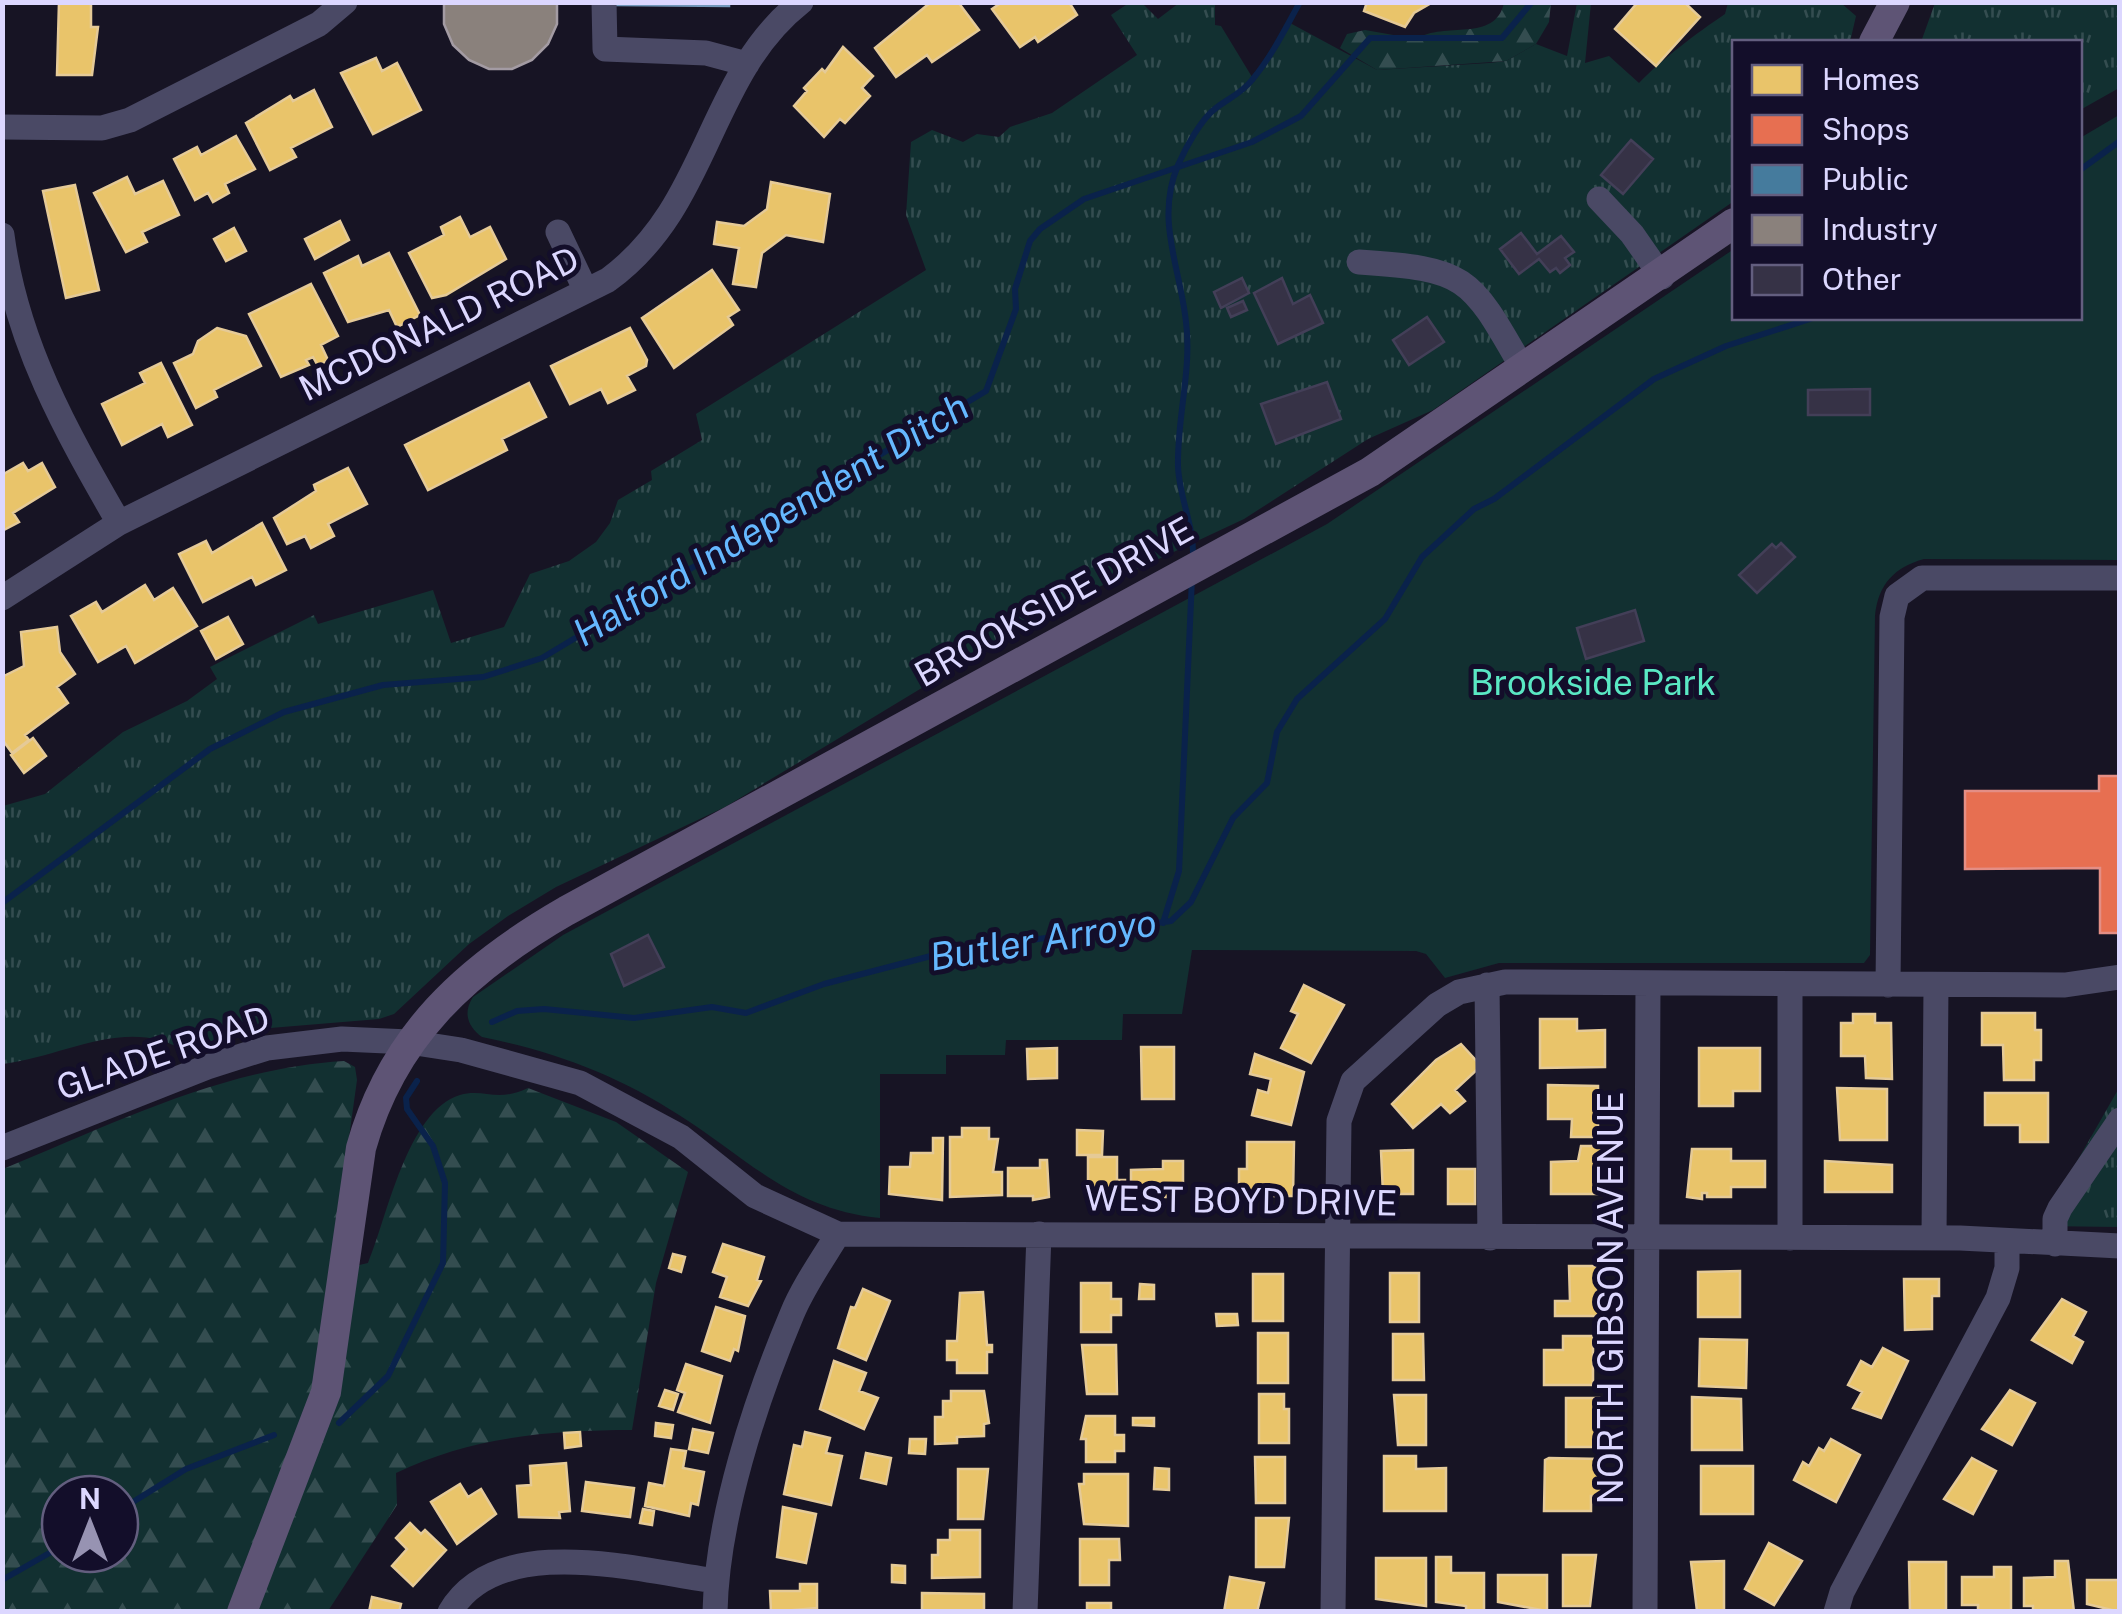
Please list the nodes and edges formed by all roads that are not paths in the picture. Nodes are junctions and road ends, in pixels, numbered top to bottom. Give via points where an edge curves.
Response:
1 (345, 2) edge
2 (604, 2) edge
3 (801, 2) edge
4 (1894, 2) edge
5 (1875, 40) edge
6 (747, 64) junction
7 (2, 127) edge
8 (1598, 199) dead end
9 (1732, 224) edge
10 (558, 232) dead end
11 (2, 235) edge
12 (1360, 262) dead end
13 (1662, 276) junction
14 (586, 291) junction
15 (1524, 368) junction
16 (119, 523) junction
17 (2120, 578) edge
18 (2, 598) edge
19 (2120, 977) edge
20 (1648, 984) junction
21 (1790, 984) junction
22 (1488, 985) junction
23 (1888, 985) junction
24 (1936, 985) junction
25 (410, 1042) junction
26 (2120, 1120) edge
27 (2, 1148) edge
28 (838, 1234) junction
29 (1039, 1234) junction
30 (1335, 1238) junction
31 (1490, 1238) junction
32 (1790, 1238) junction
33 (1934, 1238) junction
34 (1645, 1239) junction
35 (2008, 1242) junction
36 (2054, 1244) junction
37 (2120, 1246) edge
38 (716, 1581) junction
39 (242, 1612) edge
40 (450, 1612) edge
41 (715, 1612) edge
42 (1026, 1612) edge
43 (1333, 1612) edge
44 (1645, 1612) edge
45 (1836, 1612) edge

1 - 7 street via 318,24 130,120 102,128
2 - 6 street via 605,49 706,53
3 - 6 street, MCDONALD ROAD
4 - 5 main road
6 - 14 street, MCDONALD ROAD via 657,237 628,266
8 - 13 street
9 - 13 main road, BROOKSIDE DRIVE
10 - 14 street
11 - 16 street via 42,384
12 - 15 street via 1413,265 1466,282
13 - 15 main road, BROOKSIDE DRIVE
14 - 16 street, MCDONALD ROAD
15 - 25 main road, BROOKSIDE DRIVE via 1370,472 520,938
16 - 18 street, MCDONALD ROAD
17 - 23 street via 1935,577 1904,587 1892,617
19 - 24 street via 2064,986
20 - 21 street
20 - 22 street
20 - 34 street, NORTH GIBSON AVENUE
21 - 23 street
21 - 32 street
22 - 30 street via 1437,1005 1367,1064 1344,1098
22 - 31 street
23 - 24 street
24 - 33 street
25 - 27 street, GLADE ROAD via 267,1048
25 - 28 street, WEST BOYD DRIVE via 580,1083 681,1137 756,1196
25 - 39 main road, BROOKSIDE DRIVE via 386,1076 362,1148 326,1392
26 - 36 street via 2060,1208
28 - 29 street, WEST BOYD DRIVE
28 - 38 street via 793,1311 748,1434
29 - 30 street, WEST BOYD DRIVE
29 - 42 street
30 - 31 street, WEST BOYD DRIVE
30 - 43 street
31 - 34 street, WEST BOYD DRIVE
32 - 33 street, WEST BOYD DRIVE
32 - 34 street, WEST BOYD DRIVE
33 - 35 street, WEST BOYD DRIVE
34 - 44 street, NORTH GIBSON AVENUE
35 - 36 street, WEST BOYD DRIVE
35 - 45 street via 1998,1298
36 - 37 street, WEST BOYD DRIVE
38 - 40 street via 553,1560 502,1569
38 - 41 street

